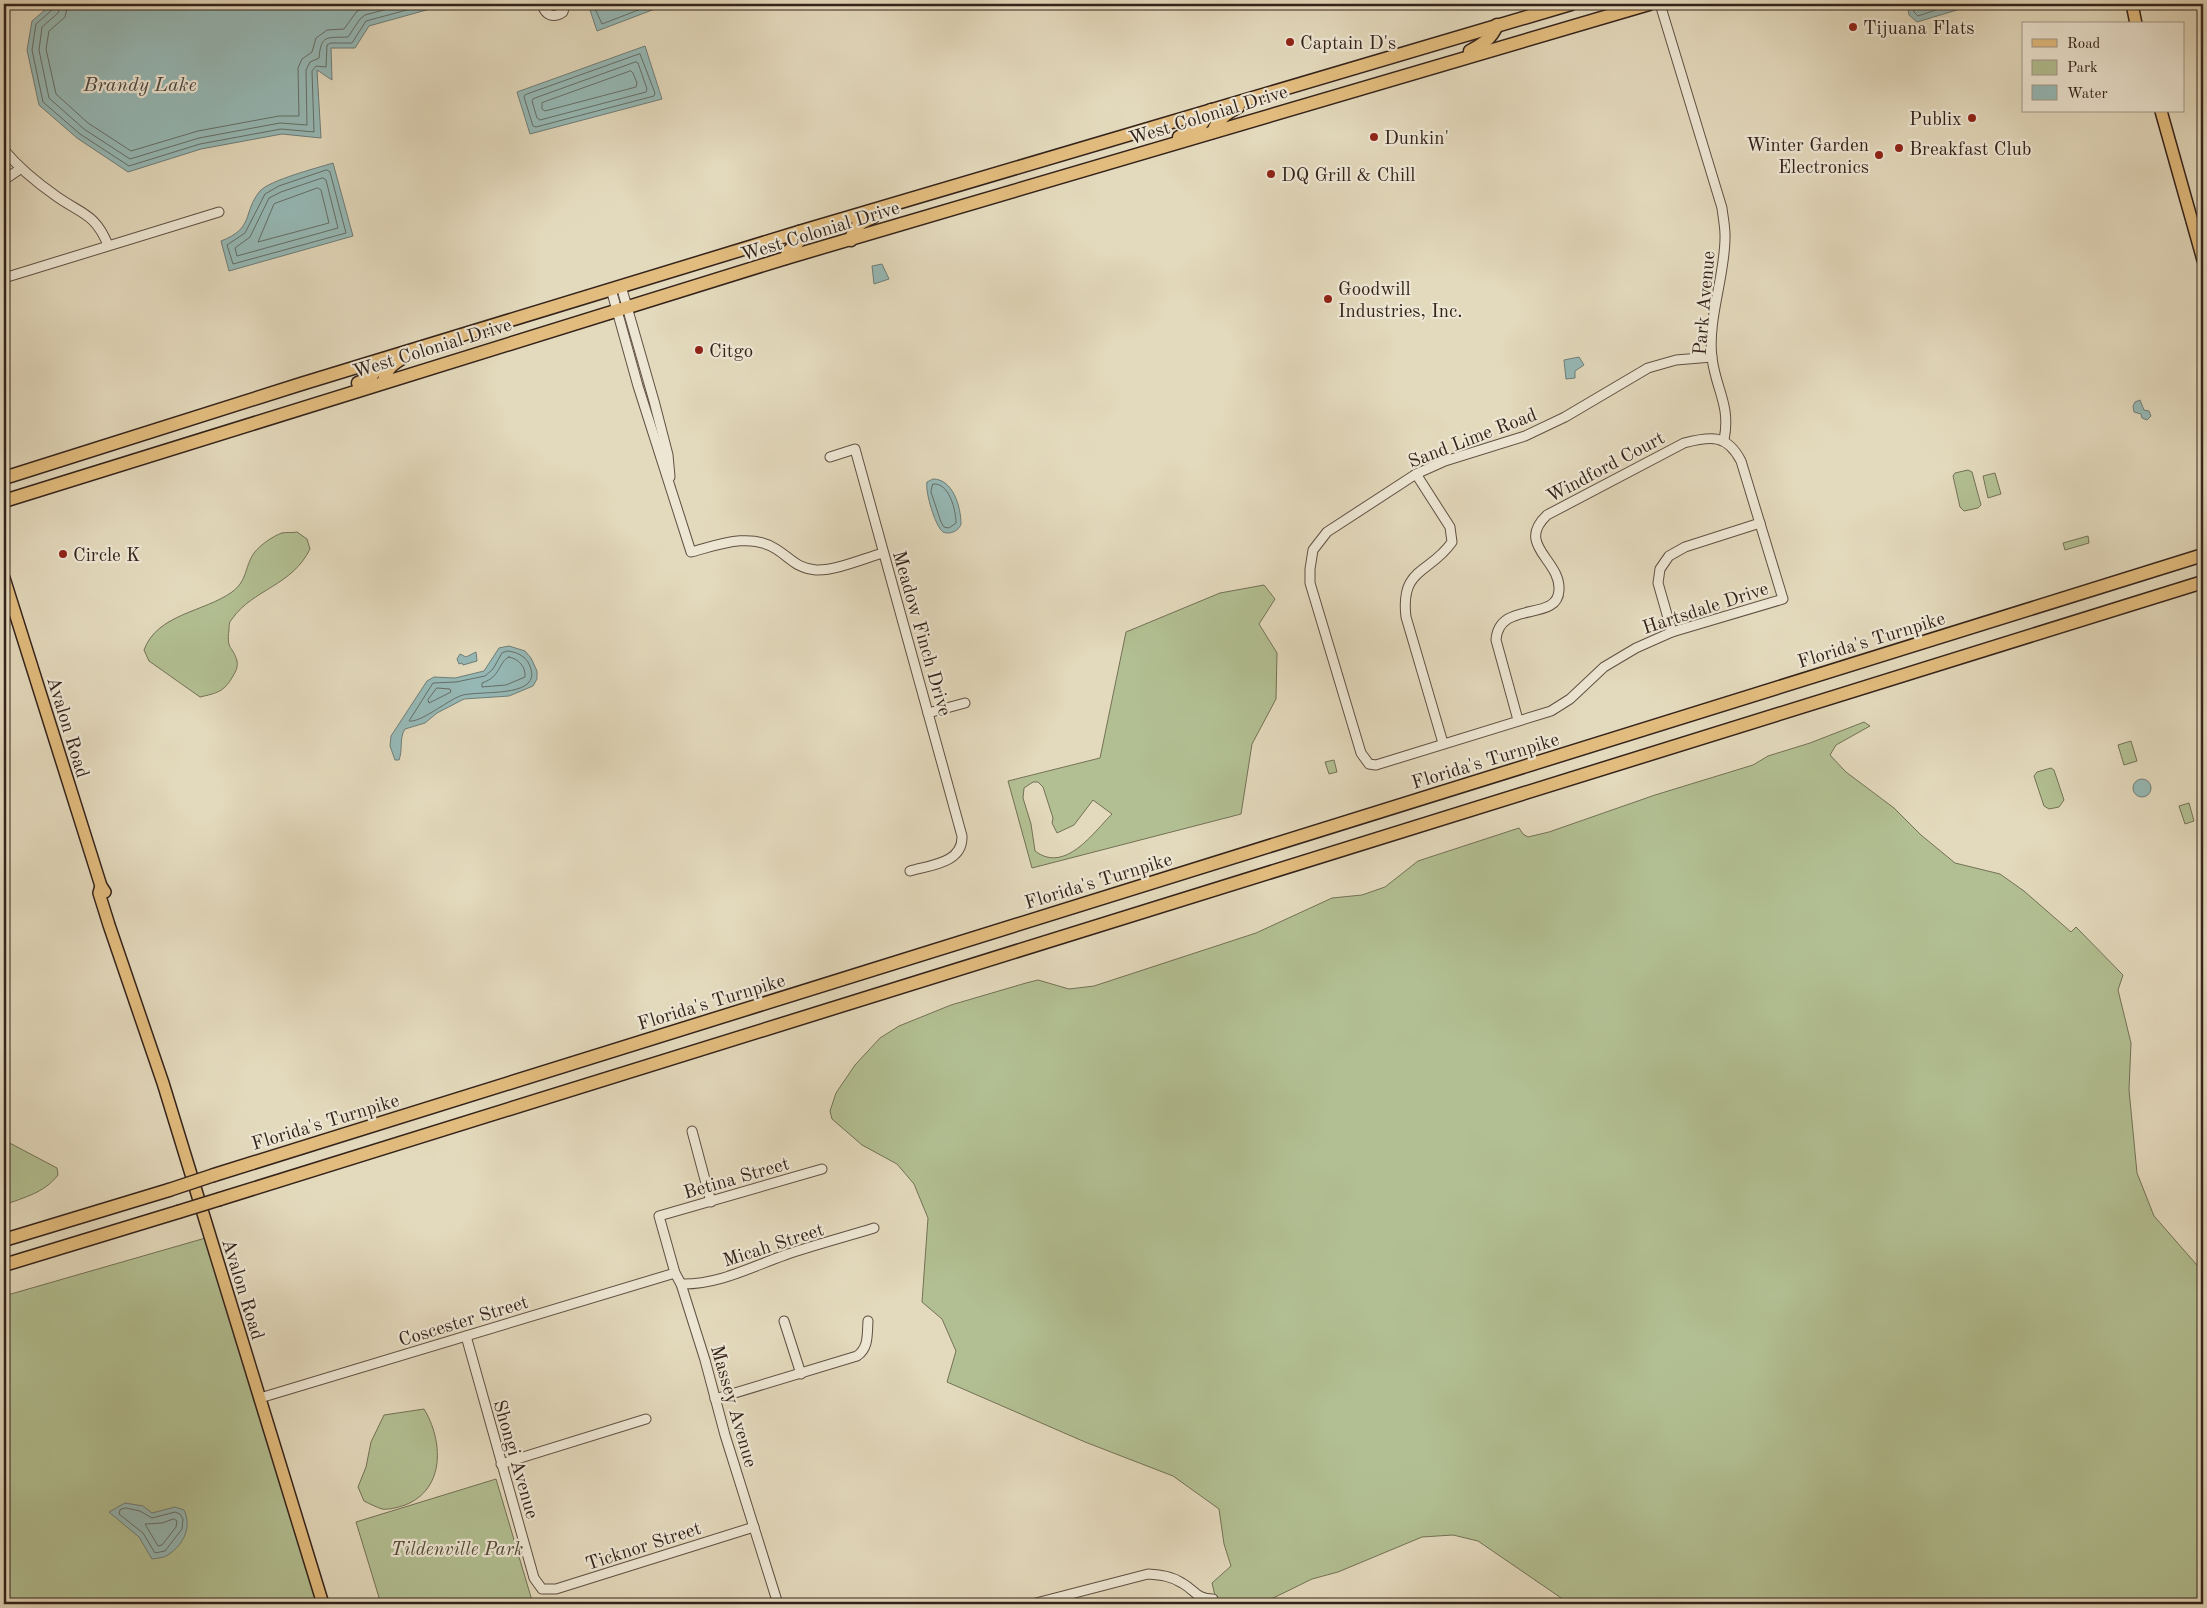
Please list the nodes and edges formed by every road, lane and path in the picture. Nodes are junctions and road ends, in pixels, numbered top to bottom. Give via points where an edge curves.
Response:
1 (542, 4) edge
2 (565, 4) edge
3 (1571, 4) edge
4 (1649, 4) edge
5 (1660, 4) edge
6 (2132, 4) edge
7 (2136, 22) edge
8 (1497, 25) junction
9 (1455, 60) junction
10 (1262, 94) junction
11 (1211, 110) junction
12 (2160, 112) edge
13 (1212, 132) junction
14 (4, 150) edge
15 (1158, 150) junction
16 (20, 169) junction
17 (4, 180) edge
18 (919, 197) junction
19 (219, 212) dead end
20 (799, 232) junction
21 (851, 240) junction
22 (108, 245) junction
23 (786, 258) junction
24 (2203, 260) edge
25 (4, 278) edge
26 (616, 288) junction
27 (622, 309) junction
28 (416, 349) junction
29 (1712, 357) junction
30 (384, 359) junction
31 (384, 381) junction
32 (648, 384) junction
33 (638, 386) junction
34 (318, 402) junction
35 (1724, 440) junction
36 (830, 457) dead end
37 (1416, 474) junction
38 (4, 478) edge
39 (671, 494) junction
40 (4, 501) edge
41 (1760, 523) junction
42 (883, 552) junction
43 (2203, 555) edge
44 (4, 578) edge
45 (2203, 582) edge
46 (1672, 632) junction
47 (964, 703) dead end
48 (928, 713) junction
49 (1518, 720) junction
50 (1443, 744) junction
51 (1361, 753) joint
52 (910, 871) dead end
53 (692, 1131) dead end
54 (822, 1169) dead end
55 (711, 1202) junction
56 (659, 1216) joint
57 (874, 1228) dead end
58 (4, 1240) edge
59 (4, 1265) edge
60 (676, 1273) junction
61 (681, 1284) junction
62 (784, 1321) dead end
63 (868, 1321) dead end
64 (466, 1336) junction
65 (801, 1374) junction
66 (260, 1398) junction
67 (715, 1400) junction
68 (646, 1419) dead end
69 (502, 1464) junction
70 (754, 1526) junction
71 (542, 1589) joint
72 (1212, 1599) dead end
73 (323, 1604) edge
74 (778, 1604) edge
75 (1032, 1604) edge

1 - 2 street via 544,11 558,16
3 - 8 highway, West Colonial Drive
4 - 9 highway, West Colonial Drive
5 - 29 street, Park Avenue via 1722,208 1725,236
6 - 7 main road
8 - 9 highway via 1487,41
8 - 10 highway, West Colonial Drive
9 - 13 highway, West Colonial Drive
10 - 11 highway, West Colonial Drive
10 - 13 highway via 1224,114
11 - 15 highway via 1201,125
11 - 18 highway, West Colonial Drive
12 - 24 main road
13 - 15 highway, West Colonial Drive
14 - 16 street
15 - 21 highway, West Colonial Drive
16 - 17 street
16 - 22 street via 92,218
18 - 20 highway, West Colonial Drive
18 - 21 highway via 859,223
19 - 22 street
20 - 23 highway via 799,241
20 - 26 highway, West Colonial Drive
21 - 23 highway, West Colonial Drive
22 - 25 street
23 - 27 highway, West Colonial Drive
26 - 27 street
26 - 28 highway, West Colonial Drive
27 - 31 highway, West Colonial Drive
27 - 32 street
27 - 33 street
28 - 30 highway, West Colonial Drive
28 - 31 highway via 391,366
29 - 35 street, Park Avenue via 1727,412
29 - 37 street, Sand Lime Road via 1676,360 1648,368 1525,436 1445,461
30 - 34 highway via 370,378
30 - 38 highway, West Colonial Drive
31 - 34 highway, West Colonial Drive
32 - 33 street
32 - 39 street via 668,455
33 - 39 street
34 - 40 highway, West Colonial Drive
35 - 41 street via 1734,448 1741,461
35 - 49 street, Windford Court via 1705,437 1684,443 1547,515 1540,522 1535,532 1536,543 1556,577 1559,590 1556,601 1546,608 1514,616 1497,630 1496,640
36 - 42 street, Meadow Finch Drive via 855,450
37 - 50 street via 1450,527 1452,542 1445,553 1416,574 1406,588 1404,599 1406,617
37 - 51 street, Sand Lime Road via 1327,532 1313,550 1310,583
39 - 42 street via 690,552 744,540 761,542 776,548 799,567 818,570 842,566
41 - 46 street via 1685,547 1669,556 1660,569 1658,583
41 - 46 street, Hartsdale Drive via 1783,599
42 - 48 street, Meadow Finch Drive
43 - 58 highway, Florida's Turnpike, bridge
44 - 66 main road, Avalon Road via 105,891 131,985
45 - 59 highway, bridge
46 - 49 street, Hartsdale Drive via 1604,667 1570,699 1551,711
47 - 48 street
48 - 52 street, Meadow Finch Drive via 962,836 961,850 954,858
49 - 50 street, Hartsdale Drive
50 - 51 street, Hartsdale Drive via 1376,765 1369,764
53 - 55 street
54 - 55 street, Betina Street
55 - 56 street, Betina Street
56 - 60 street, Massey Avenue
57 - 61 street, Micah Street via 787,1254 738,1274
60 - 61 street, Massey Avenue
60 - 64 street, Coscester Street
61 - 67 street, Massey Avenue
62 - 65 street
63 - 65 street via 864,1352
64 - 66 street, Coscester Street
64 - 69 street, Shongi Avenue
65 - 67 street
66 - 73 main road, Avalon Road
67 - 70 street, Massey Avenue
68 - 69 street
69 - 71 street, Shongi Avenue via 534,1578
70 - 71 street, Ticknor Street via 556,1589
70 - 74 street, Massey Avenue
72 - 75 street via 1202,1599 1166,1575 1148,1574

